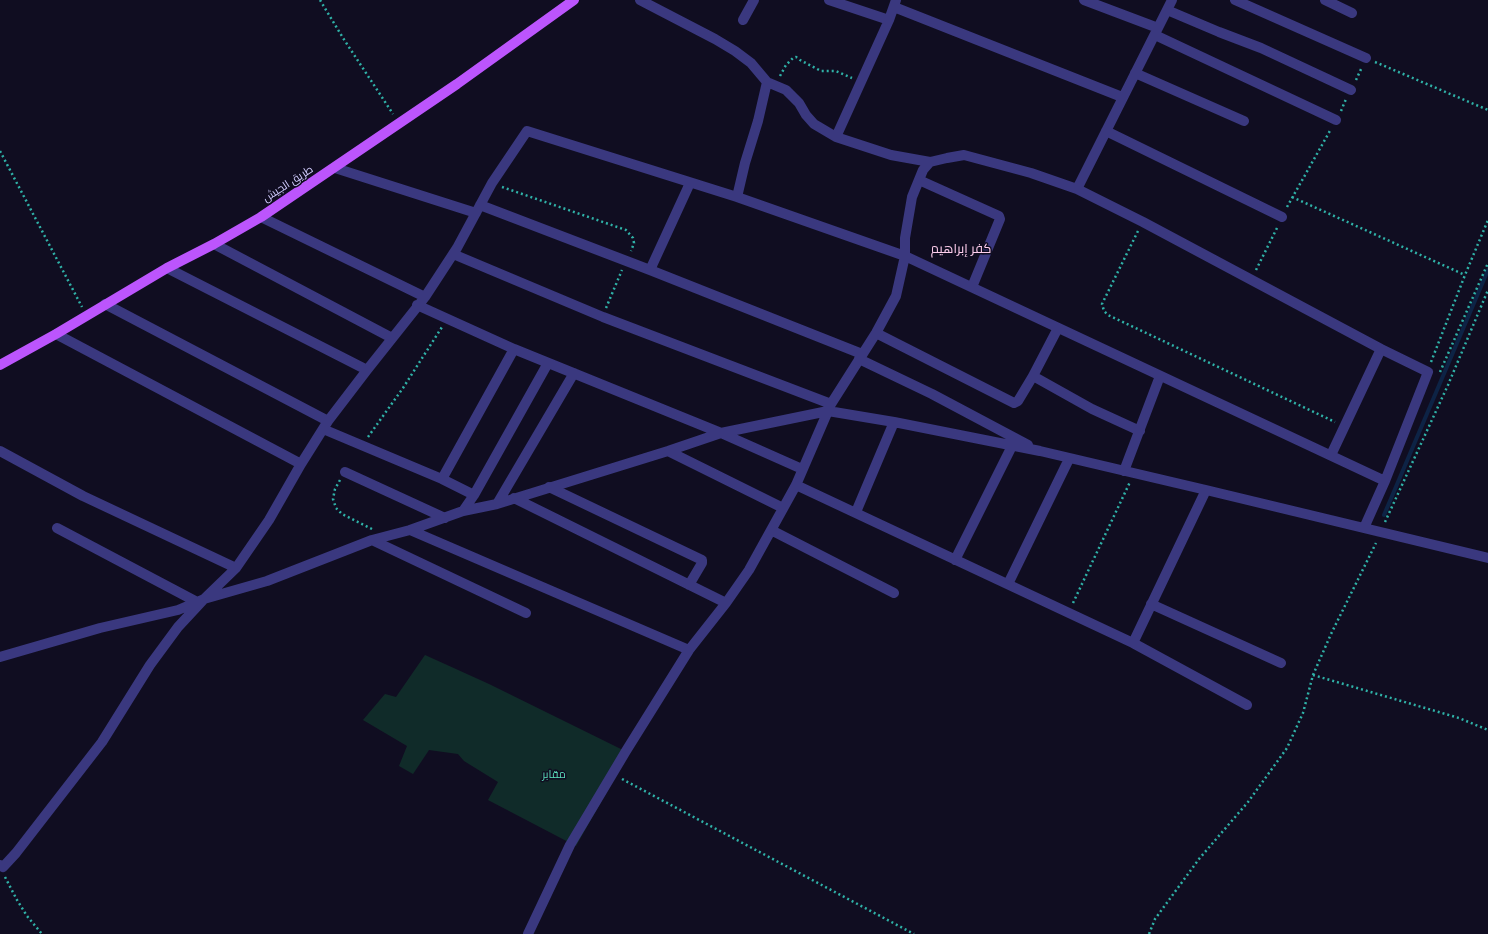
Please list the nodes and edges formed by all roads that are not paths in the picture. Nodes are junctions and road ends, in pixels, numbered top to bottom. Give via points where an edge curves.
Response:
1 (574, 0) edge
2 (640, 0) edge
3 (754, 0) edge
4 (829, 0) edge
5 (1084, 0) edge
6 (1172, 0) edge
7 (1235, 0) edge
8 (1325, 0) edge
9 (895, 3) edge
10 (1167, 10) junction
11 (1352, 13) dead end
12 (743, 20) dead end
13 (889, 20) junction
14 (1156, 31) junction
15 (1366, 58) road end
16 (1135, 73) junction
17 (771, 84) junction
18 (1351, 90) road end
19 (1122, 98) junction
20 (1336, 120) road end
21 (1244, 121) dead end
22 (1106, 131) junction
23 (836, 137) junction
24 (930, 162) junction
25 (335, 168) junction
26 (919, 180) junction
27 (690, 183) junction
28 (1077, 189) junction
29 (737, 197) junction
30 (478, 209) junction
31 (261, 217) junction
32 (1282, 217) road end
33 (214, 244) junction
34 (453, 254) junction
35 (905, 256) junction
36 (167, 268) junction
37 (650, 270) junction
38 (972, 287) junction
39 (425, 297) junction
40 (105, 304) junction
41 (417, 305) junction
42 (1058, 328) junction
43 (876, 333) junction
44 (56, 334) junction
45 (392, 338) junction
46 (514, 349) junction
47 (1381, 349) junction
48 (861, 356) junction
49 (548, 363) junction
50 (0, 365) edge
51 (367, 370) junction
52 (574, 373) junction
53 (1032, 376) junction
54 (1160, 376) junction
55 (830, 407) junction
56 (894, 422) junction
57 (326, 425) junction
58 (1140, 431) junction
59 (721, 433) junction
60 (1012, 446) junction
61 (0, 451) edge
62 (668, 451) junction
63 (1040, 451) junction
64 (1331, 455) junction
65 (1070, 459) junction
66 (301, 464) junction
67 (802, 469) junction
68 (1124, 471) junction
69 (345, 472) road end
70 (442, 479) junction
71 (1385, 481) junction
72 (796, 485) junction
73 (549, 487) junction
74 (1206, 490) junction
75 (474, 495) junction
76 (514, 498) junction
77 (497, 504) junction
78 (783, 508) junction
79 (463, 511) junction
80 (856, 512) junction
81 (445, 518) junction
82 (57, 528) dead end
83 (1364, 528) junction
84 (410, 530) junction
85 (770, 530) junction
86 (372, 540) junction
87 (1488, 558) edge
88 (955, 560) junction
89 (236, 568) junction
90 (1008, 584) junction
91 (689, 585) junction
92 (894, 593) dead end
93 (200, 600) junction
94 (726, 603) junction
95 (1151, 604) junction
96 (526, 614) dead end
97 (1133, 643) junction
98 (689, 650) junction
99 (0, 657) edge
100 (1281, 663) dead end
101 (1246, 705) dead end
102 (1, 866) edge
103 (528, 934) edge

1 - 25 main road, طريق الجيش
2 - 17 street via 735,52 751,63
3 - 12 street
4 - 13 street
5 - 14 street
6 - 10 street
7 - 15 street
8 - 11 street
9 - 13 street
9 - 19 street
10 - 14 street
10 - 18 street via 1261,48
13 - 23 street
14 - 16 street
14 - 20 street
16 - 19 street
16 - 21 street
17 - 23 street via 786,90 814,124
17 - 29 street via 745,163
19 - 22 street
22 - 28 street
22 - 32 street
23 - 24 street via 891,155
24 - 26 street
24 - 28 street via 964,155 1031,173
25 - 30 street
25 - 31 main road, طريق الجيش
26 - 35 street via 908,216
26 - 38 street via 999,216 1000,219
27 - 29 street
27 - 30 street via 527,131
27 - 37 street
28 - 47 street
29 - 35 street
30 - 34 street
30 - 37 street
31 - 33 main road, طريق الجيش
31 - 39 street
33 - 36 main road, طريق الجيش
33 - 45 street
34 - 39 street
34 - 55 street
35 - 38 street
35 - 43 street via 896,296
36 - 40 main road, طريق الجيش
36 - 51 street
37 - 48 street
38 - 42 street
39 - 41 street
40 - 44 main road, طريق الجيش
40 - 57 street
41 - 45 street
41 - 46 street
42 - 53 street
42 - 54 street
43 - 48 street
43 - 53 street via 1014,402 1018,401
44 - 50 main road, طريق الجيش
44 - 66 street
45 - 51 street
46 - 49 street
46 - 70 street
47 - 64 street
47 - 71 street via 1428,372
48 - 55 street
48 - 63 street
49 - 52 street
49 - 75 street
51 - 57 street
52 - 59 street
52 - 77 street
53 - 58 street via 1092,409
54 - 58 street
54 - 64 street
55 - 56 street
55 - 59 street
55 - 67 street
56 - 60 street
56 - 80 street
57 - 66 street
57 - 70 street via 362,445
58 - 68 street
59 - 62 street
59 - 67 street
60 - 63 street
60 - 88 street
61 - 89 street via 83,496
62 - 73 street
62 - 78 street
63 - 65 street
64 - 71 street
65 - 68 street
65 - 90 street
66 - 89 street via 269,520
67 - 72 street
68 - 74 street
69 - 81 street
70 - 75 street
71 - 83 street
72 - 78 street
72 - 80 street
73 - 76 street
73 - 91 street via 702,560
74 - 83 street
74 - 95 street
75 - 79 street
76 - 77 street
76 - 91 street
77 - 79 street
78 - 85 street
79 - 81 street
80 - 88 street
81 - 84 street
82 - 93 street
83 - 87 street
84 - 86 street
84 - 98 street
85 - 92 street
85 - 94 street via 749,570
86 - 93 street via 267,581
86 - 96 street
88 - 90 street
89 - 93 street
90 - 97 street
91 - 94 street
93 - 99 street via 178,610 100,628
93 - 102 street via 150,665 97,748 16,853
94 - 98 street
95 - 97 street
95 - 100 street
97 - 101 street
98 - 103 street via 570,845

